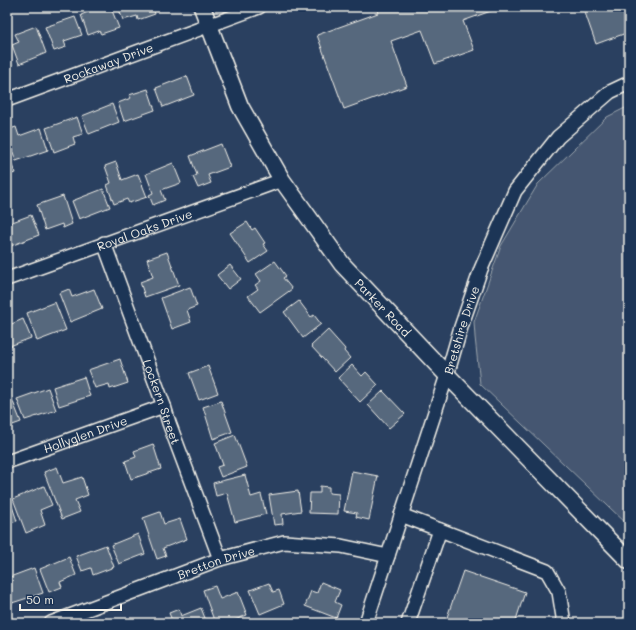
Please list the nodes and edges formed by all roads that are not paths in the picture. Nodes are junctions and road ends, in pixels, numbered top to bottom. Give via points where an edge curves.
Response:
1 (202, 7) edge
2 (259, 7) edge
3 (209, 25) junction
4 (629, 83) edge
5 (7, 100) edge
6 (282, 180) junction
7 (104, 243) junction
8 (7, 279) edge
9 (447, 375) junction
10 (164, 406) junction
11 (7, 462) edge
12 (401, 515) junction
13 (440, 530) junction
14 (388, 556) junction
15 (220, 560) junction
16 (629, 561) edge
17 (51, 623) edge
18 (366, 623) edge
19 (408, 623) edge
20 (564, 623) edge

1 - 3 main road, Parker Road
2 - 3 street, Rockaway Drive
3 - 5 street, Rockaway Drive
3 - 6 main road, Parker Road via 240,106
4 - 9 street, Bretshire Drive via 610,92 558,137 515,191 481,269
6 - 7 street, Royal Oaks Drive
6 - 9 main road, Parker Road via 342,264
7 - 8 street, Royal Oaks Drive
7 - 10 street, Lockern Street
9 - 12 street, Bretshire Drive
9 - 16 main road, Parker Road
10 - 11 street, Hollyglen Drive
10 - 15 street, Lockern Street via 168,423
12 - 13 street
12 - 14 street, Bretshire Drive
13 - 19 street
13 - 20 street via 547,571 559,592
14 - 15 street, Bretton Drive via 341,546 284,542
14 - 18 street, Bretshire Drive
15 - 17 street, Bretton Drive

